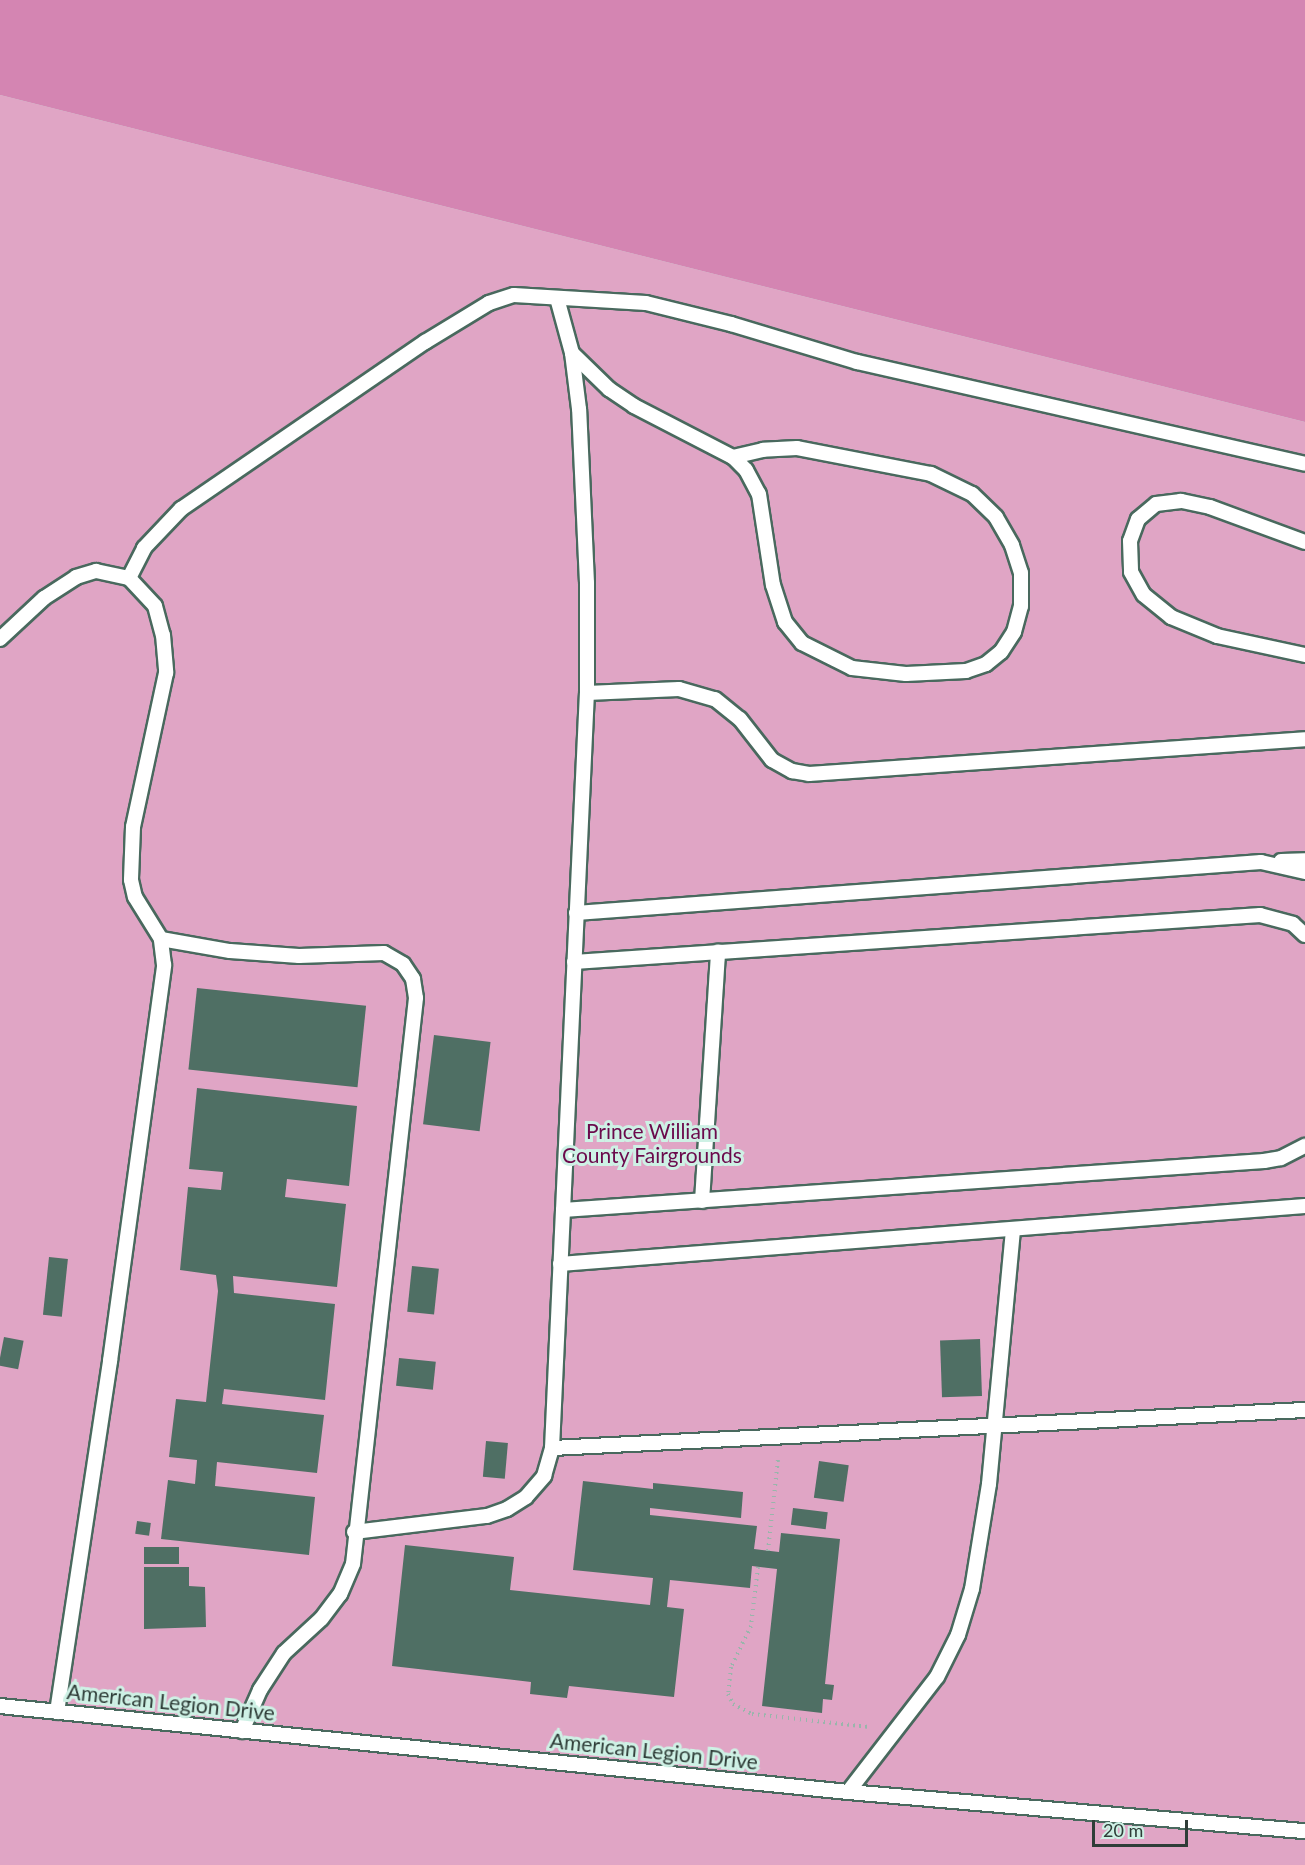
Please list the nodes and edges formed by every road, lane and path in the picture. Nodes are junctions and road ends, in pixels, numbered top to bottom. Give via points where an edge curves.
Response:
1 (557, 298) junction
2 (572, 352) junction
3 (733, 457) junction
4 (1305, 464) edge
5 (1305, 542) edge
6 (129, 578) junction
7 (0, 639) edge
8 (1305, 655) edge
9 (587, 693) junction
10 (1305, 739) edge
11 (1305, 860) edge
12 (1261, 862) junction
13 (1305, 872) edge
14 (576, 913) junction
15 (1302, 927) edge
16 (161, 939) junction
17 (718, 952) junction
18 (574, 962) junction
19 (1302, 1152) edge
20 (702, 1201) junction
21 (1304, 1208) edge
22 (563, 1210) junction
23 (1013, 1230) junction
24 (560, 1264) junction
25 (1305, 1410) edge
26 (995, 1426) junction
27 (780, 1437) junction
28 (552, 1448) junction
29 (354, 1532) junction
30 (768, 1551) dead end
31 (758, 1567) dead end
32 (0, 1706) edge
33 (57, 1712) junction
34 (899, 1730) junction
35 (242, 1731) junction
36 (848, 1792) junction
37 (1305, 1831) edge

1 - 2 lane
1 - 4 lane via 646,303 731,324 856,363
1 - 6 lane via 514,295 489,303 425,342 181,509 144,548
2 - 3 lane via 609,389 634,406
2 - 9 lane via 579,409 586,560
3 - 3 lane via 746,470 759,494 773,585 785,622 802,644 852,668 906,674 966,671 986,664 1002,652 1017,623 1021,573 1012,545 996,517 972,494 931,474 797,448
5 - 8 lane via 1210,507 1181,501 1156,504 1138,519 1130,542 1131,572 1140,588 1171,616 1216,636
6 - 7 lane via 96,572 76,577 44,598
6 - 16 lane via 155,606 163,635 166,673 133,827 130,880 135,897
9 - 10 lane via 679,689 715,699 740,719 772,760 792,771 809,774
9 - 14 lane
11 - 12 lane
12 - 13 lane
12 - 14 lane
14 - 18 lane
15 - 17 lane via 1260,915
16 - 29 lane via 265,953 384,953 403,964 414,979 416,998
16 - 33 lane via 164,965 111,1360
17 - 18 lane
17 - 20 lane
18 - 22 lane
19 - 20 lane via 1264,1161
20 - 22 lane
21 - 23 lane
22 - 24 lane
23 - 24 lane
23 - 26 lane
24 - 28 lane
25 - 26 lane
26 - 27 lane
26 - 34 lane via 972,1589 958,1635 938,1677
27 - 28 lane
27 - 30 path
28 - 29 lane via 544,1476 526,1497 507,1509 487,1516
29 - 35 lane via 353,1564 340,1594 321,1619 284,1653 260,1690
31 - 34 path via 751,1626 731,1666 728,1694 733,1704 752,1714
32 - 33 lane, American Legion Drive
33 - 35 lane, American Legion Drive
34 - 36 lane
35 - 36 lane, American Legion Drive
36 - 37 lane, American Legion Drive

